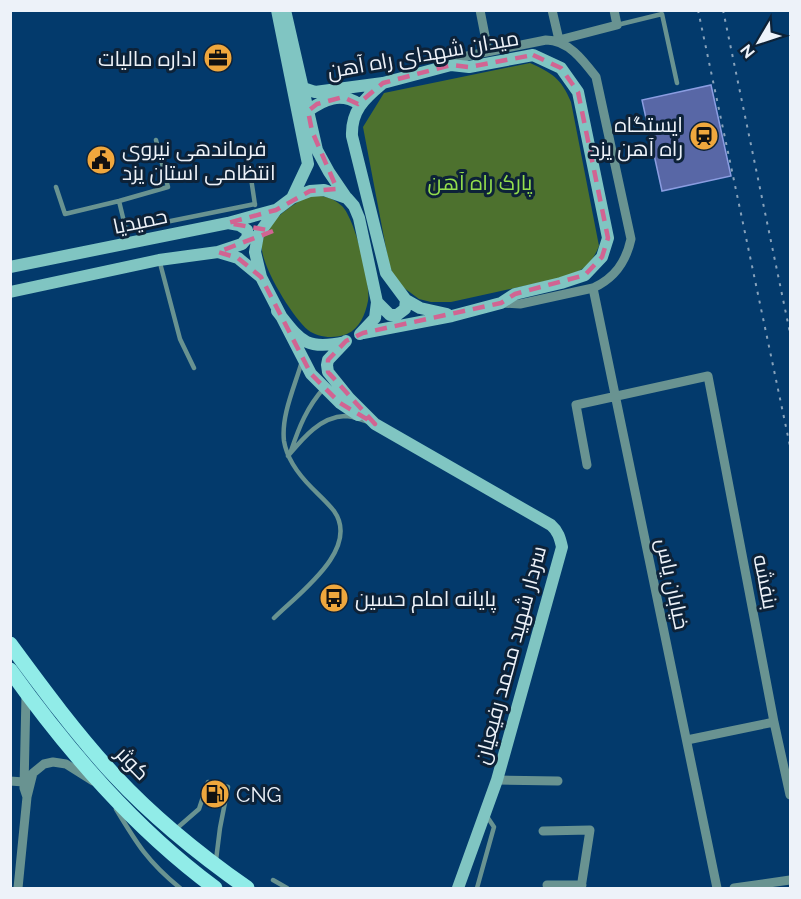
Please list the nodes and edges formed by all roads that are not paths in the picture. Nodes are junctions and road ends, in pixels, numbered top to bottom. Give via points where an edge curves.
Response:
1 (277, 10) edge
2 (285, 10) edge
3 (480, 10) edge
4 (552, 10) edge
5 (614, 10) edge
6 (617, 25) junction
7 (558, 40) junction
8 (488, 51) junction
9 (451, 65) junction
10 (383, 83) junction
11 (677, 83) dead end
12 (303, 87) junction
13 (359, 104) junction
14 (308, 111) junction
15 (156, 140) dead end
16 (251, 178) dead end
17 (56, 187) dead end
18 (292, 198) junction
19 (347, 198) junction
20 (120, 201) junction
21 (256, 210) junction
22 (276, 210) junction
23 (228, 223) junction
24 (218, 252) junction
25 (159, 260) junction
26 (10, 267) edge
27 (261, 277) junction
28 (593, 288) junction
29 (10, 292) edge
30 (406, 300) junction
31 (377, 302) junction
32 (501, 303) junction
33 (277, 311) junction
34 (452, 316) junction
35 (363, 333) junction
36 (346, 341) junction
37 (303, 360) junction
38 (194, 368) dead end
39 (324, 388) junction
40 (615, 395) junction
41 (375, 424) junction
42 (288, 456) junction
43 (587, 465) dead end
44 (274, 618) dead end
45 (10, 644) edge
46 (10, 670) edge
47 (26, 691) junction
48 (774, 722) junction
49 (687, 740) junction
50 (497, 780) junction
51 (10, 781) edge
52 (558, 781) dead end
53 (24, 782) junction
54 (104, 788) junction
55 (790, 795) edge
56 (27, 797) junction
57 (485, 813) junction
58 (172, 831) junction
59 (543, 831) dead end
60 (10, 846) edge
61 (22, 847) junction
62 (216, 866) junction
63 (273, 880) dead end
64 (790, 880) edge
65 (547, 885) dead end
66 (582, 887) edge
67 (18, 888) edge
68 (180, 888) edge
69 (215, 888) edge
70 (247, 888) edge
71 (287, 888) edge
72 (458, 888) edge
73 (477, 888) edge
74 (717, 888) edge
75 (734, 888) edge

1 - 18 main road via 308,164
2 - 12 main road
3 - 8 street
4 - 7 street
5 - 6 street
6 - 7 street
6 - 11 lane via 662,14
7 - 8 street
7 - 28 street via 582,59 596,77 631,239 614,274
8 - 9 street
9 - 10 main road, میدان شهدای راه آهن
9 - 32 main road, میدان شهدای راه آهن via 469,67 533,55 561,68 578,93 608,238 602,257 585,275 515,294
10 - 12 main road, میدان شهدای راه آهن via 315,92
10 - 13 main road
12 - 14 main road
13 - 14 main road via 335,98
13 - 30 main road via 352,136 386,273
14 - 19 main road via 317,150
15 - 20 lane via 168,187
16 - 21 lane
17 - 20 lane via 65,214
18 - 19 main road via 310,190 324,190
18 - 22 main road
19 - 31 main road via 359,218
20 - 21 lane via 126,230
21 - 22 main road, حمیدیا
21 - 23 main road, حمیدیا
22 - 27 main road via 258,235 255,252
23 - 24 main road, حمیدیا via 239,225 248,237 242,244
23 - 26 main road, حمیدیا
24 - 25 main road, حمیدیا
24 - 27 main road via 238,258
25 - 29 main road, حمیدیا
25 - 38 lane via 180,339
27 - 33 main road
28 - 32 street via 520,304
28 - 40 street, خیابان یاس
30 - 31 main road via 401,312 390,315
30 - 34 main road
31 - 35 main road via 375,318
32 - 34 main road, میدان شهدای راه آهن
33 - 36 main road via 297,336 309,344 324,346
33 - 37 main road
34 - 35 main road, میدان شهدای راه آهن
35 - 36 main road
36 - 41 main road, سردار شهید محمد رفیعیان via 328,360 328,372
37 - 39 main road
37 - 42 lane via 285,417
39 - 41 main road via 340,404
39 - 42 lane via 304,415
40 - 43 street via 576,405
40 - 48 street, بنفشه via 708,376
40 - 49 street, خیابان یاس
41 - 42 lane via 347,416 330,418 302,438
41 - 50 main road, سردار شهید محمد رفیعیان via 551,525 560,538 562,547
42 - 44 lane via 297,473 335,513 341,541 329,564
45 - 58 main road, کوثر via 115,777
46 - 47 main road, کوثر
47 - 53 street
47 - 54 main road, کوثر
48 - 49 street
48 - 55 street, بنفشه
49 - 74 street, خیابان یاس
50 - 52 street
50 - 57 main road, سردار شهید محمد رفیعیان
51 - 53 street
53 - 56 street
54 - 56 street via 66,764 53,762 33,773
54 - 68 lane via 138,847
54 - 69 main road, کوثر via 183,865
56 - 61 street
57 - 72 main road, سردار شهید محمد رفیعیان
57 - 73 lane via 494,827
58 - 62 main road, کوثر
58 - 62 lane via 199,809 208,782 228,787
59 - 66 street via 590,830
60 - 61 street
61 - 67 street
62 - 70 main road, کوثر
63 - 71 lane
64 - 75 street
65 - 66 street

